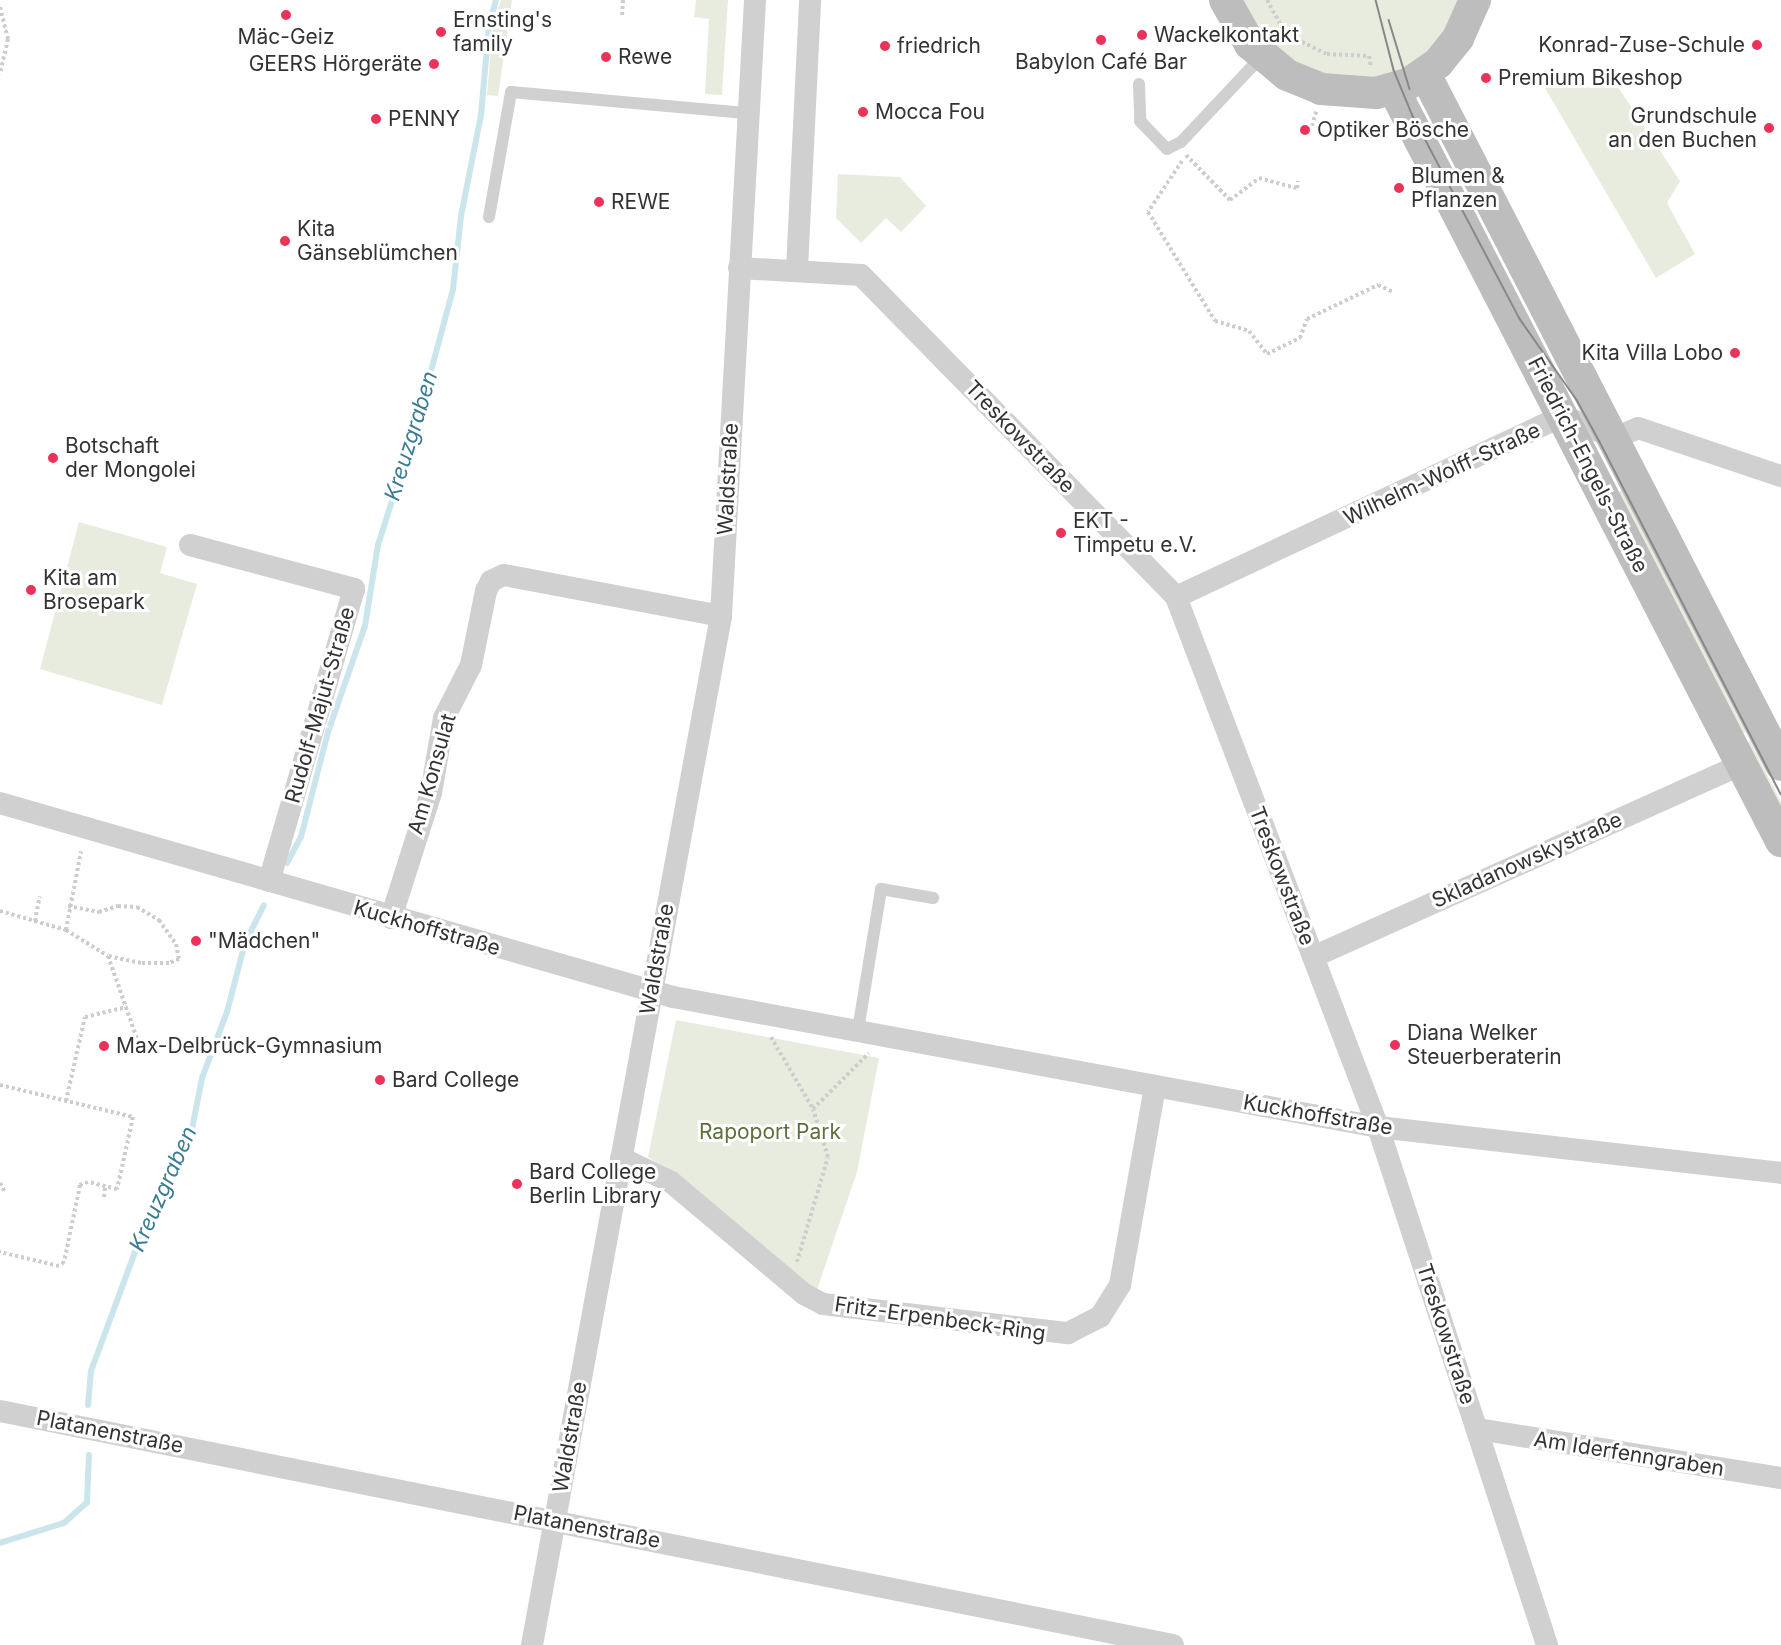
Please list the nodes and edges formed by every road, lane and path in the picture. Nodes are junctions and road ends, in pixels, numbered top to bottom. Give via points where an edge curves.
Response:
1 (623, 0) edge
2 (755, 0) edge
3 (810, 0) edge
4 (1226, 0) edge
5 (1268, 0) edge
6 (1475, 0) edge
7 (0, 7) edge
8 (622, 15) dead end
9 (1262, 56) junction
10 (0, 74) edge
11 (1425, 74) junction
12 (1383, 81) junction
13 (1138, 84) dead end
14 (748, 113) junction
15 (1193, 146) dead end
16 (1186, 154) junction
17 (1298, 181) dead end
18 (489, 217) dead end
19 (739, 268) junction
20 (797, 269) junction
21 (1394, 292) dead end
22 (1563, 416) junction
23 (1615, 438) junction
24 (1781, 476) edge
25 (190, 545) dead end
26 (1176, 597) junction
27 (721, 616) junction
28 (1742, 764) junction
29 (1781, 765) edge
30 (0, 803) edge
31 (1781, 841) edge
32 (81, 851) dead end
33 (269, 881) junction
34 (40, 896) dead end
35 (933, 898) dead end
36 (68, 906) junction
37 (0, 911) edge
38 (391, 918) junction
39 (35, 921) junction
40 (66, 930) junction
41 (108, 956) junction
42 (1313, 957) junction
43 (651, 991) junction
44 (127, 1007) junction
45 (858, 1030) junction
46 (769, 1033) dead end
47 (871, 1051) dead end
48 (143, 1056) dead end
49 (0, 1085) edge
50 (1155, 1086) junction
51 (66, 1101) junction
52 (813, 1109) junction
53 (1378, 1127) junction
54 (621, 1158) junction
55 (1781, 1173) edge
56 (0, 1183) edge
57 (105, 1187) junction
58 (5, 1192) dead end
59 (104, 1197) dead end
60 (0, 1252) edge
61 (790, 1283) junction
62 (0, 1411) edge
63 (1478, 1429) junction
64 (1781, 1478) edge
65 (555, 1521) junction
66 (532, 1645) edge
67 (1173, 1645) edge
68 (1547, 1645) edge

1 - 8 path
2 - 14 street, Waldstraße
3 - 20 street
4 - 9 main road via 1244,34
5 - 12 path via 1281,25 1302,42 1327,54 1369,56
6 - 11 main road via 1458,38
7 - 10 path via 8,39
9 - 12 main road via 1287,75 1322,89 1376,93
9 - 13 lane via 1181,142 1167,149 1140,121
11 - 12 main road
11 - 23 main road, Friedrich-Engels-Straße
12 - 22 main road, Friedrich-Engels-Straße
14 - 18 lane via 511,92
14 - 19 street, Waldstraße
15 - 16 path
16 - 17 path via 1230,200 1259,178 1297,188
16 - 21 path via 1148,212 1215,321 1249,330 1267,354 1300,338 1306,319 1378,285
19 - 20 street
19 - 27 street, Waldstraße
20 - 26 street, Treskowstraße via 861,275
22 - 23 street, Wilhelm-Wolff-Straße
22 - 26 street, Wilhelm-Wolff-Straße
22 - 28 main road, Friedrich-Engels-Straße
23 - 24 street via 1638,428
23 - 29 main road, Friedrich-Engels-Straße
25 - 33 street, Rudolf-Majut-Straße via 354,589
26 - 42 street, Treskowstraße
27 - 38 street, Am Konsulat via 504,575 491,581 471,665 444,718 431,793
27 - 43 street, Waldstraße
28 - 31 main road, Friedrich-Engels-Straße
28 - 42 street, Skladanowskystraße
30 - 33 street, Kuckhoffstraße
32 - 36 path
33 - 38 street, Kuckhoffstraße
34 - 39 path
35 - 45 lane via 881,889
36 - 40 path
36 - 41 path via 99,912 118,906 137,907 159,920 176,944 179,959 141,963
37 - 39 path
38 - 43 street, Kuckhoffstraße
39 - 40 path
40 - 41 path
41 - 44 path
42 - 53 street, Treskowstraße
43 - 45 street, Kuckhoffstraße
43 - 54 street, Waldstraße
44 - 48 path
44 - 51 path via 85,1017
45 - 50 street, Kuckhoffstraße
46 - 52 path
47 - 52 path
49 - 51 path
50 - 53 street, Kuckhoffstraße
50 - 61 street, Fritz-Erpenbeck-Ring via 1119,1285 1110,1306 1089,1325 1056,1335 849,1310 824,1304
51 - 57 path via 134,1117 117,1189
52 - 61 path via 828,1157
53 - 55 street, Kuckhoffstraße
53 - 63 street, Treskowstraße
54 - 61 street, Fritz-Erpenbeck-Ring via 671,1182
54 - 65 street, Waldstraße
56 - 58 path
57 - 59 path
57 - 60 path via 88,1182 80,1185 64,1262 59,1266
62 - 65 street, Platanenstraße
63 - 64 street, Am Iderfenngraben
63 - 68 street, Treskowstraße
65 - 66 street, Waldstraße
65 - 67 street, Platanenstraße

